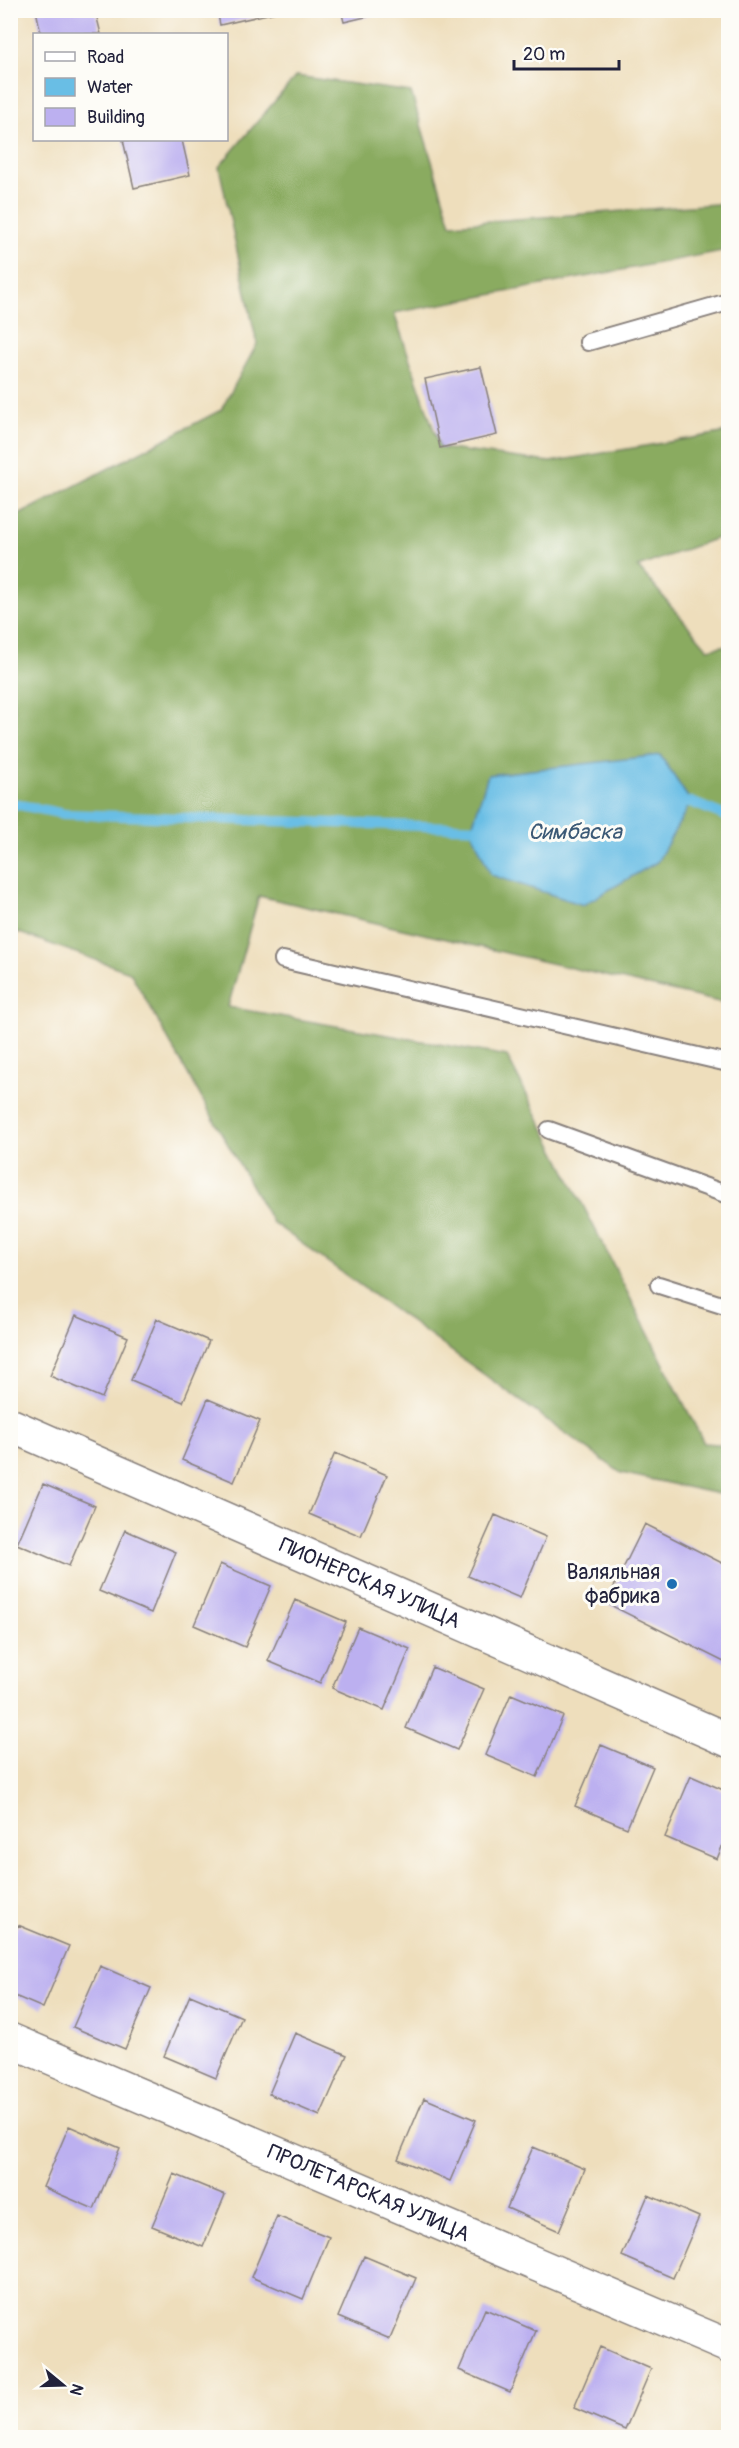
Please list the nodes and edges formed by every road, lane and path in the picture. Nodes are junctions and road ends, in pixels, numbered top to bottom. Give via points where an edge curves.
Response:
1 (729, 302) edge
2 (588, 342) dead end
3 (283, 960) dead end
4 (729, 1063) edge
5 (549, 1130) dead end
6 (729, 1195) edge
7 (658, 1285) dead end
8 (729, 1307) edge
9 (10, 1425) edge
10 (729, 1740) edge
11 (10, 2040) edge
12 (729, 2346) edge

1 - 2 lane
3 - 4 lane
5 - 6 lane
7 - 8 lane
9 - 10 street, ПИОНЕРСКАЯ УЛИЦА
11 - 12 street, ПРОЛЕТАРСКАЯ УЛИЦА

